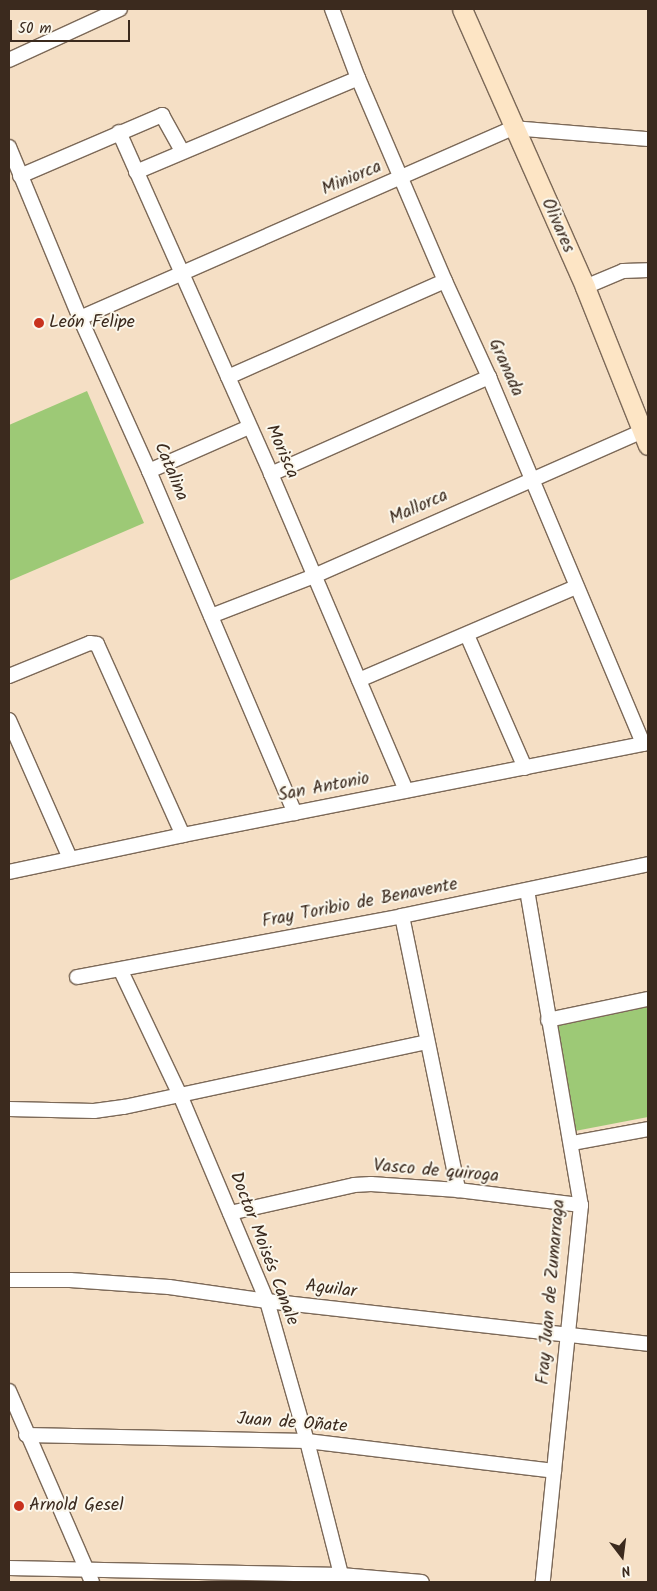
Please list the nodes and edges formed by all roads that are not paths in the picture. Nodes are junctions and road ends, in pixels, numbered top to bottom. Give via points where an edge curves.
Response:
1 (120, 9) edge
2 (332, 9) edge
3 (462, 9) edge
4 (9, 60) edge
5 (358, 78) junction
6 (513, 128) junction
7 (119, 132) junction
8 (648, 139) edge
9 (9, 147) edge
10 (182, 151) junction
11 (136, 172) junction
12 (20, 176) junction
13 (402, 178) junction
14 (648, 270) edge
15 (182, 273) junction
16 (445, 281) junction
17 (585, 287) junction
18 (80, 318) junction
19 (228, 377) junction
20 (489, 377) junction
21 (249, 427) junction
22 (645, 438) edge
23 (149, 471) junction
24 (271, 474) junction
25 (532, 478) junction
26 (314, 576) junction
27 (576, 587) junction
28 (211, 616) junction
29 (467, 636) junction
30 (9, 676) edge
31 (359, 680) junction
32 (9, 720) edge
33 (646, 743) edge
34 (525, 768) junction
35 (406, 790) junction
36 (295, 813) junction
37 (183, 835) junction
38 (70, 858) junction
39 (648, 864) edge
40 (9, 872) edge
41 (526, 890) junction
42 (402, 916) junction
43 (121, 970) junction
44 (78, 977) dead end
45 (648, 999) edge
46 (548, 1020) junction
47 (427, 1042) junction
48 (180, 1095) junction
49 (9, 1109) edge
50 (648, 1129) edge
51 (572, 1143) junction
52 (458, 1190) junction
53 (581, 1205) junction
54 (230, 1213) junction
55 (9, 1280) edge
56 (267, 1301) junction
57 (567, 1336) junction
58 (648, 1344) edge
59 (9, 1391) edge
60 (26, 1435) junction
61 (307, 1442) junction
62 (554, 1471) junction
63 (9, 1568) edge
64 (90, 1577) edge
65 (342, 1579) edge
66 (422, 1582) edge
67 (543, 1582) edge

1 - 4 street
2 - 5 street, Granada
3 - 6 main road, Olivares
5 - 10 street
5 - 13 street, Granada
6 - 8 street, Miniorca
6 - 13 street, Miniorca
6 - 17 main road, Olivares
7 - 10 street via 162,115
7 - 11 street, Morisca
7 - 12 street
9 - 12 street, Catalina
10 - 11 street
11 - 15 street, Morisca
12 - 18 street, Catalina
13 - 15 street, Miniorca
13 - 16 street, Granada
14 - 17 street via 623,271
15 - 18 street, Miniorca
15 - 19 street, Morisca
16 - 19 street
16 - 20 street, Granada
17 - 22 main road, Olivares
18 - 23 street, Catalina
19 - 21 street, Morisca
20 - 24 street
20 - 25 street, Granada
21 - 23 street
21 - 24 street, Morisca
22 - 25 street, Mallorca
23 - 28 street, Catalina
24 - 26 street, Morisca
25 - 26 street, Mallorca
25 - 27 street, Granada
26 - 28 street, Mallorca
26 - 31 street, Morisca
27 - 29 street
27 - 33 street, Granada
28 - 36 street, Catalina
29 - 31 street
29 - 34 street
30 - 37 street via 90,643 97,644
31 - 35 street, Morisca
32 - 38 street
33 - 34 street, San Antonio
34 - 35 street, San Antonio
35 - 36 street, San Antonio
36 - 37 street, San Antonio
37 - 38 street, San Antonio
38 - 40 street, San Antonio
39 - 41 street, Fray Toribio de Benavente
41 - 42 street, Fray Toribio de Benavente
41 - 46 street, Fray Juan de Zumarraga
42 - 43 street, Fray Toribio de Benavente
42 - 47 street
43 - 44 street, Fray Toribio de Benavente
43 - 48 street, Doctor Moisés Canale
45 - 46 street
46 - 51 street, Fray Juan de Zumarraga
47 - 48 street
47 - 52 street
48 - 49 street via 94,1111
48 - 54 street, Doctor Moisés Canale
50 - 51 street
51 - 53 street, Fray Juan de Zumarraga
52 - 53 street, Vasco de quiroga
52 - 54 street, Vasco de quiroga via 354,1185
53 - 57 street, Fray Juan de Zumarraga
54 - 56 street, Doctor Moisés Canale
55 - 56 street, Aguilar via 70,1280 169,1287
56 - 57 street, Aguilar
56 - 61 street, Doctor Moisés Canale
57 - 58 street, Aguilar
57 - 62 street, Fray Juan de Zumarraga
59 - 60 street
60 - 61 street, Juan de Oñate
60 - 64 street
61 - 62 street, Juan de Oñate
61 - 65 street, Doctor Moisés Canale
62 - 67 street, Fray Juan de Zumarraga
63 - 64 street
64 - 65 street
65 - 66 street

